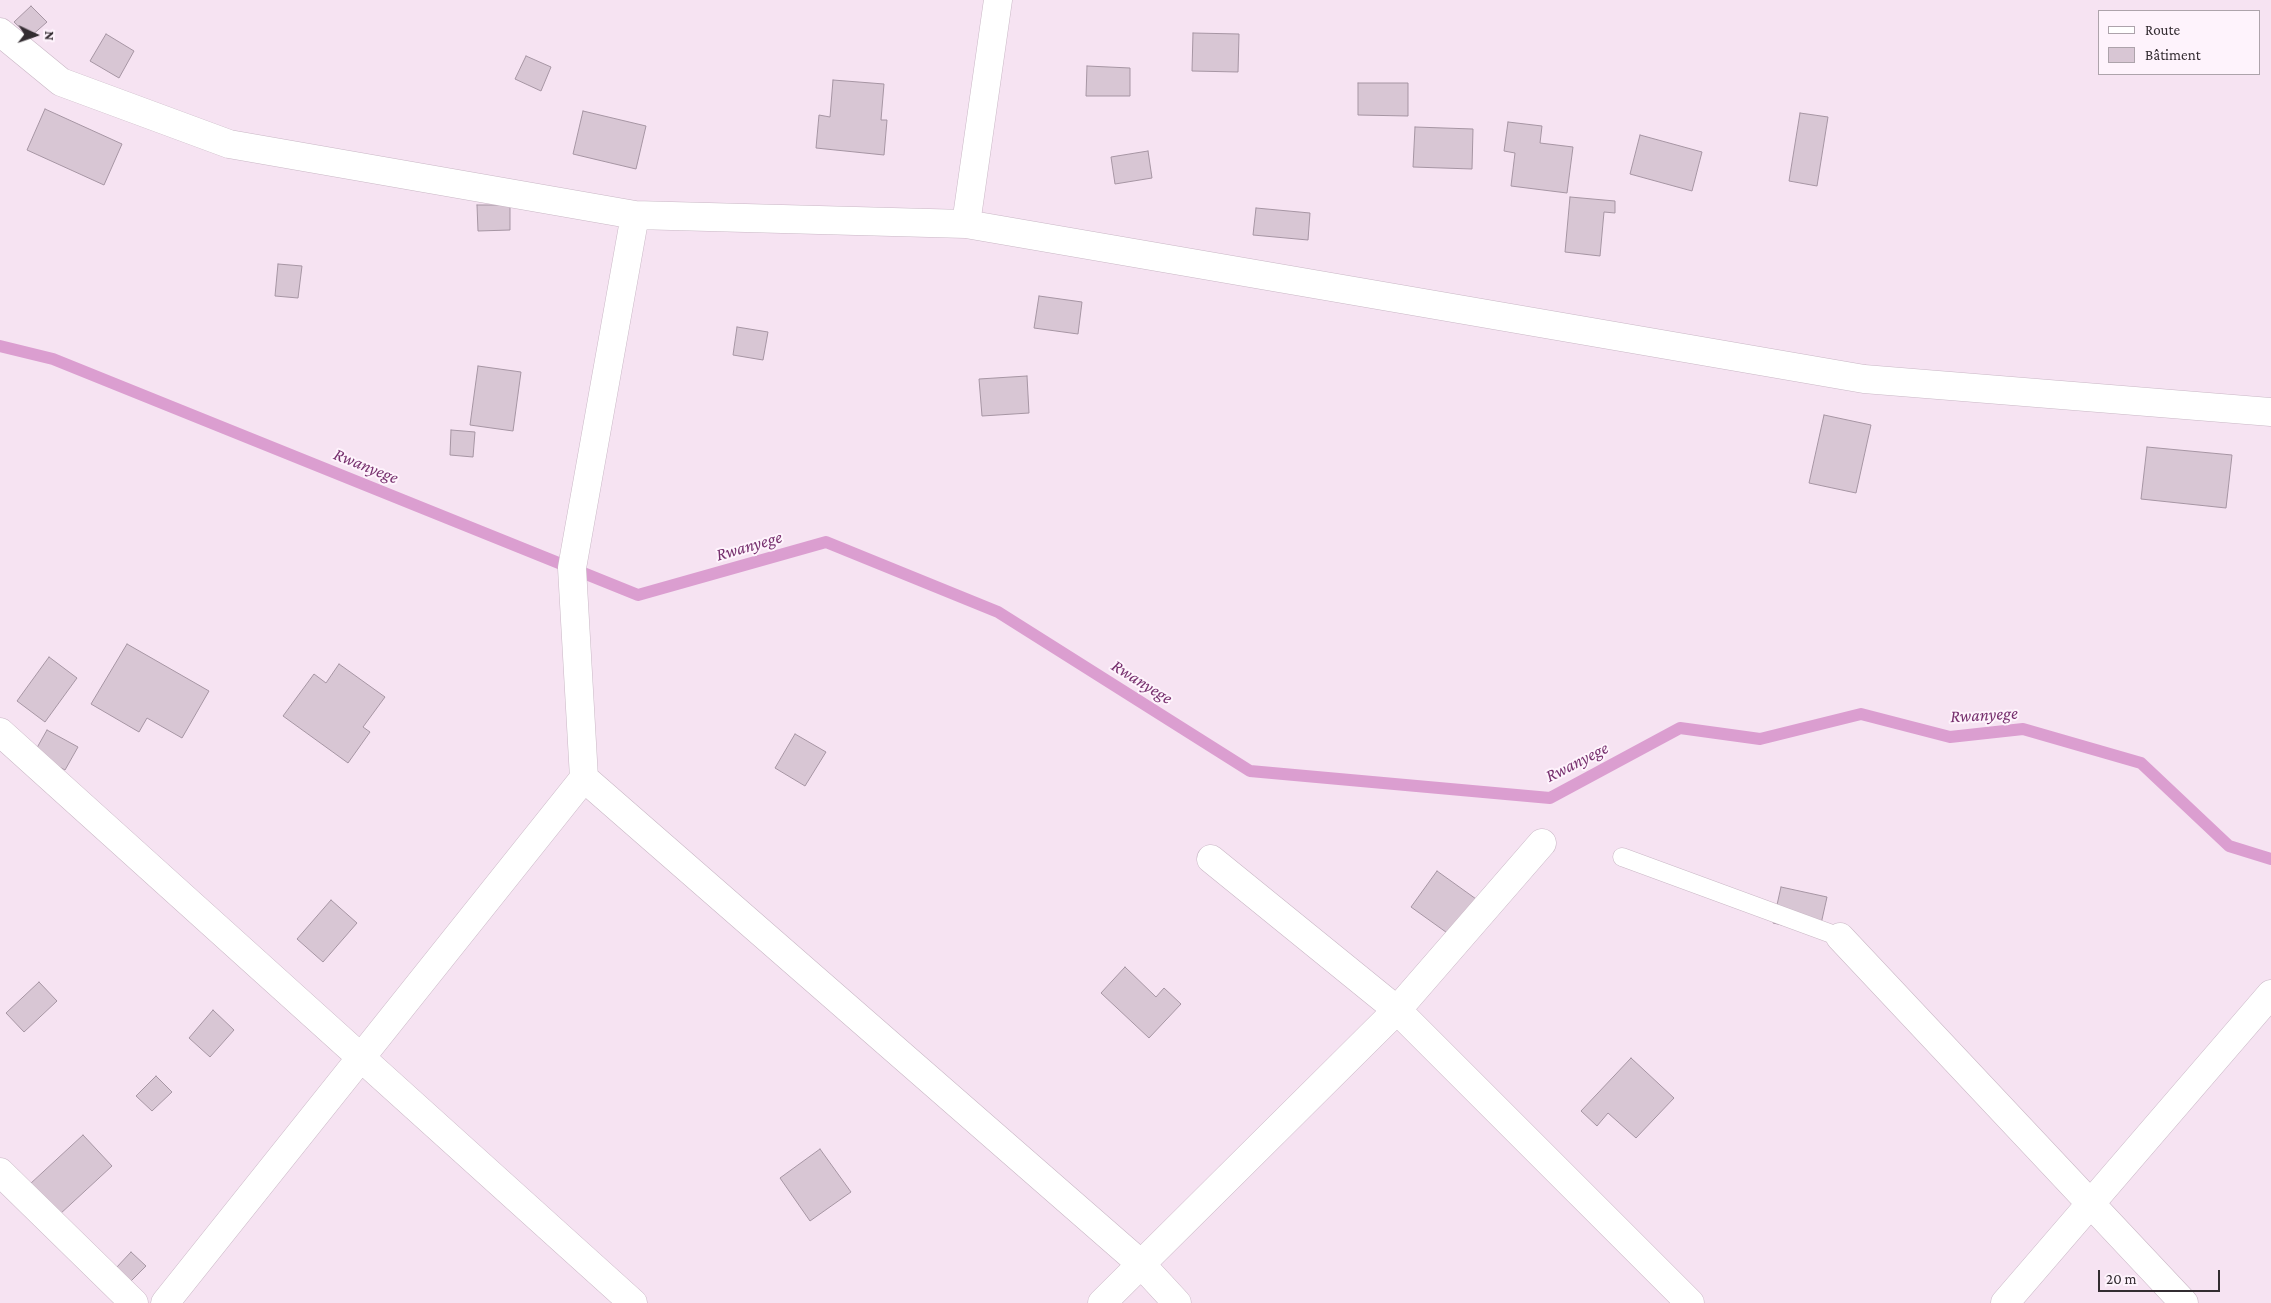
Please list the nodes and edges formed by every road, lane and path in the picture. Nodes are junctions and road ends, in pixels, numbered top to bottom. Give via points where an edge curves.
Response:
1 (998, 0) edge
2 (0, 32) edge
3 (635, 214) junction
4 (966, 224) junction
5 (2271, 412) edge
6 (0, 732) edge
7 (584, 778) junction
8 (1542, 843) dead end
9 (1622, 857) dead end
10 (1211, 859) dead end
11 (1840, 937) joint
12 (2271, 994) edge
13 (1397, 1010) junction
14 (360, 1057) junction
15 (0, 1172) edge
16 (2089, 1203) junction
17 (1141, 1264) junction
18 (134, 1303) edge
19 (165, 1303) edge
20 (633, 1303) edge
21 (1102, 1303) edge
22 (1177, 1303) edge
23 (1690, 1303) edge
24 (2005, 1303) edge
25 (2184, 1303) edge

1 - 4 street
2 - 3 street via 61,82 229,144
3 - 4 street
3 - 7 street via 572,568
4 - 5 street via 1864,379
6 - 14 street
7 - 14 street
7 - 17 street
8 - 13 street
9 - 11 lane
10 - 13 street
11 - 16 street
12 - 16 street
13 - 17 street
13 - 23 street
14 - 19 street
14 - 20 street
15 - 18 street
16 - 24 street
16 - 25 street
17 - 21 street
17 - 22 street

